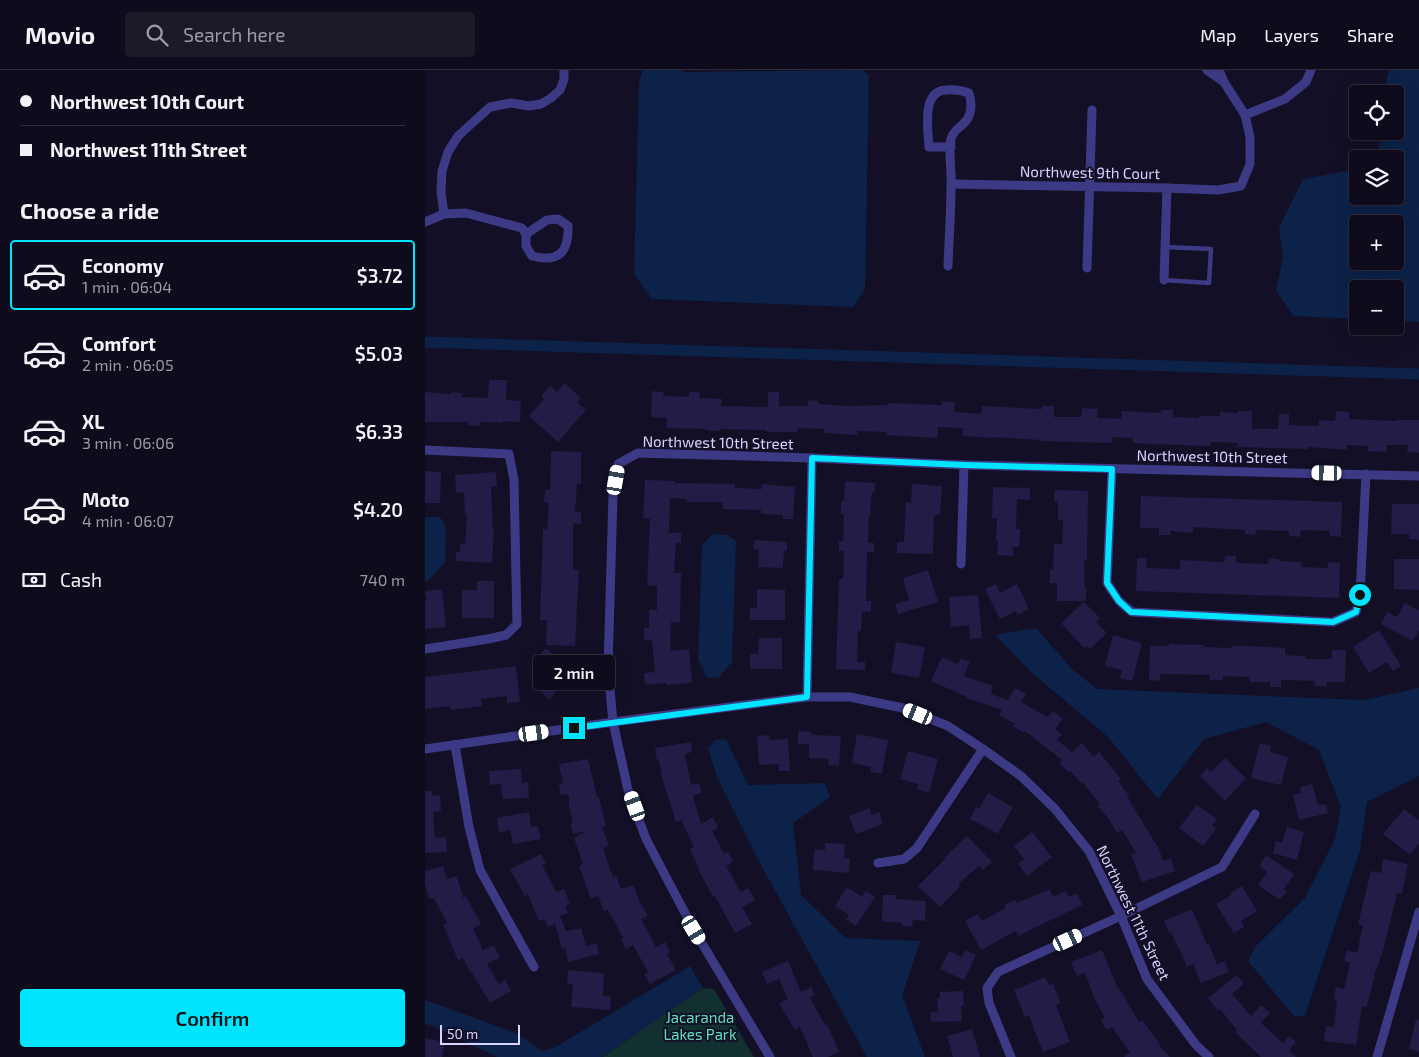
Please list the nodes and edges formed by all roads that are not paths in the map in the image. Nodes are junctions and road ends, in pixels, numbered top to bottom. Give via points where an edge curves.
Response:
1 (564, 70) edge
2 (1207, 70) edge
3 (1219, 70) edge
4 (1311, 70) edge
5 (1224, 82) junction
6 (1092, 110) dead end
7 (1245, 115) junction
8 (951, 147) junction
9 (951, 184) junction
10 (1089, 186) junction
11 (1167, 188) junction
12 (444, 214) junction
13 (425, 222) edge
14 (526, 234) junction
15 (1165, 247) junction
16 (948, 266) dead end
17 (1087, 268) dead end
18 (1164, 280) joint
19 (425, 450) edge
20 (812, 458) junction
21 (964, 465) junction
22 (1112, 469) junction
23 (1366, 474) junction
24 (1419, 476) edge
25 (961, 564) dead end
26 (425, 649) edge
27 (807, 697) junction
28 (613, 722) junction
29 (455, 745) junction
30 (983, 748) junction
31 (425, 749) edge
32 (1255, 814) dead end
33 (878, 863) dead end
34 (1419, 912) edge
35 (1121, 916) junction
36 (534, 967) dead end
37 (770, 1057) edge
38 (1011, 1057) edge
39 (1209, 1057) edge
40 (1377, 1057) edge

1 - 12 street via 560,90 551,98 529,106 511,103 490,107 458,136 442,171
2 - 5 street
3 - 5 street
4 - 7 street via 1306,82 1285,99
5 - 7 street
6 - 10 street
7 - 11 street via 1250,137 1250,164 1241,186 1218,190
8 - 8 street via 953,132 966,122 972,101 969,93 961,90 940,90 929,101 929,147
8 - 9 street
9 - 10 street, Northwest 9th Court
9 - 16 street
10 - 11 street, Northwest 9th Court
10 - 17 street
11 - 15 street, Northwest 9th Court
12 - 13 street
12 - 14 street via 465,213 522,228
14 - 14 street via 547,220 558,219 569,226 565,249 555,258 533,256 526,246
15 - 18 street, Northwest 9th Court
15 - 18 lane via 1211,248 1209,283
19 - 26 street via 509,454 514,480 517,624 506,635
20 - 21 street, Northwest 10th Street
20 - 27 street
20 - 28 street, Northwest 10th Street via 638,453 618,464 613,495 608,669
21 - 22 street, Northwest 10th Street
21 - 25 street
22 - 23 street, Northwest 10th Street
22 - 23 street via 1107,583 1131,612 1333,622 1356,612 1360,595
23 - 24 street, Northwest 10th Street
27 - 28 street, Northwest 11th Street
27 - 30 street, Northwest 11th Street via 850,697 903,708 948,726
28 - 29 street, Northwest 11th Street
28 - 37 street via 629,790 646,839 694,930
29 - 31 street, Northwest 11th Street
29 - 36 street via 469,828 481,870
30 - 33 street via 917,848 904,859
30 - 35 street, Northwest 11th Street via 1021,776 1055,809 1089,851
32 - 35 street via 1221,867
34 - 40 street
35 - 38 street via 998,972 987,988 989,1003
35 - 39 street, Northwest 11th Street via 1147,979 1196,1045

